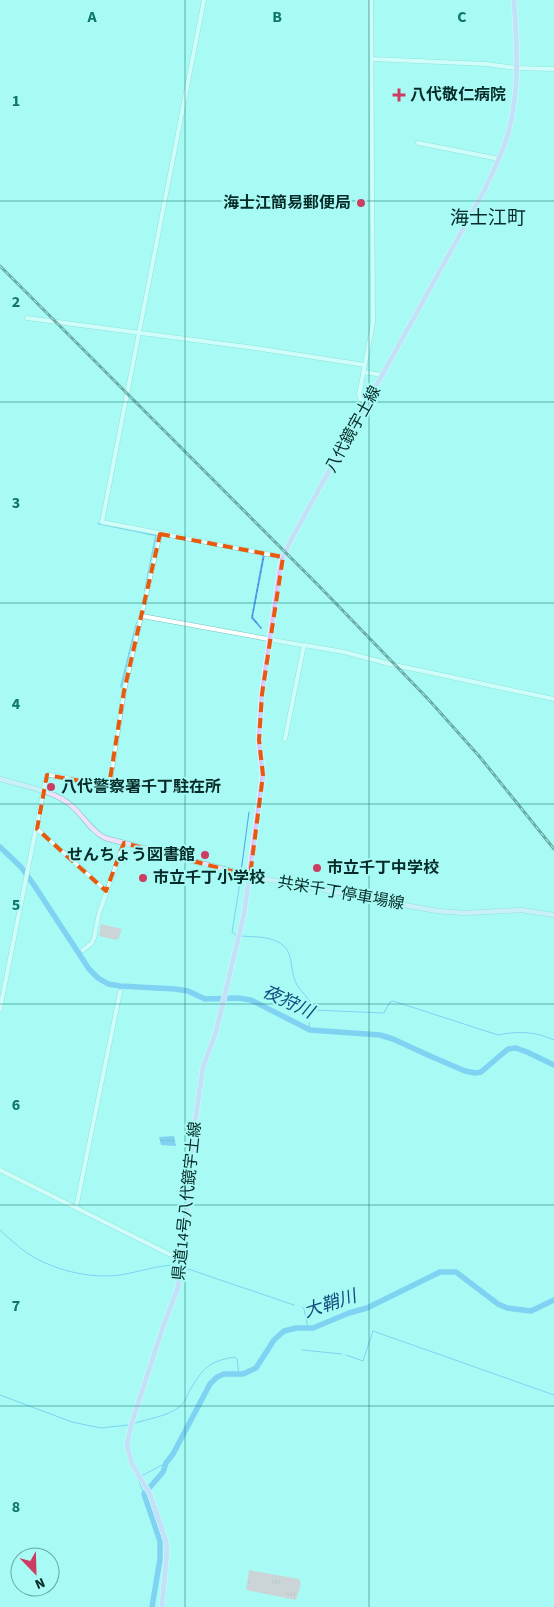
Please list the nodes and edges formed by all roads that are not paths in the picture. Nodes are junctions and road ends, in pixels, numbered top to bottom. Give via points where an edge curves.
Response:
1 (204, 0) edge
2 (371, 0) edge
3 (514, 0) edge
4 (372, 58) junction
5 (516, 68) junction
6 (554, 69) edge
7 (418, 143) dead end
8 (499, 159) junction
9 (27, 318) dead end
10 (138, 334) junction
11 (365, 365) junction
12 (363, 372) junction
13 (383, 375) junction
14 (368, 404) junction
15 (160, 534) junction
16 (283, 557) junction
17 (142, 616) junction
18 (270, 639) junction
19 (300, 644) dead end
20 (554, 699) edge
21 (285, 739) dead end
22 (0, 780) edge
23 (44, 792) junction
24 (36, 829) junction
25 (124, 843) junction
26 (249, 875) junction
27 (106, 891) junction
28 (554, 915) edge
29 (83, 950) dead end
30 (120, 992) dead end
31 (0, 1009) edge
32 (0, 1170) edge
33 (76, 1208) junction
34 (183, 1261) junction
35 (162, 1607) edge

1 - 10 street
2 - 4 street
3 - 5 main road, 八代鏡宇土線
4 - 5 street
4 - 11 street via 373,323
5 - 6 street
5 - 8 main road, 八代鏡宇土線 via 514,104
7 - 8 street
8 - 13 main road, 八代鏡宇土線
9 - 10 street
10 - 11 street
10 - 15 street via 102,522
11 - 12 street
12 - 13 street
12 - 14 street via 359,394 360,399
13 - 14 main road, 八代鏡宇土線
14 - 16 main road, 八代鏡宇土線
15 - 16 street
15 - 17 street
16 - 18 main road, 八代鏡宇土線
17 - 18 street
17 - 23 street via 124,691 110,782 104,785 48,776
18 - 19 street
18 - 26 main road, 八代鏡宇土線 via 259,740 263,775
20 - 21 street via 304,645
22 - 23 main road, 共栄千丁停車場線
23 - 24 street
23 - 25 main road, 共栄千丁停車場線 via 72,806 99,835
24 - 27 street
24 - 31 street
25 - 26 main road, 共栄千丁停車場線
25 - 27 street
26 - 28 main road, 共栄千丁停車場線 via 437,911 521,910
26 - 34 main road, 県道14号八代鏡宇土線 via 239,935 216,1032 203,1066 195,1118
27 - 29 street via 94,938
30 - 33 street
32 - 33 street
33 - 34 street
34 - 35 main road, 県道14号八代鏡宇土線 via 178,1287 131,1425 127,1450 148,1490 166,1541

